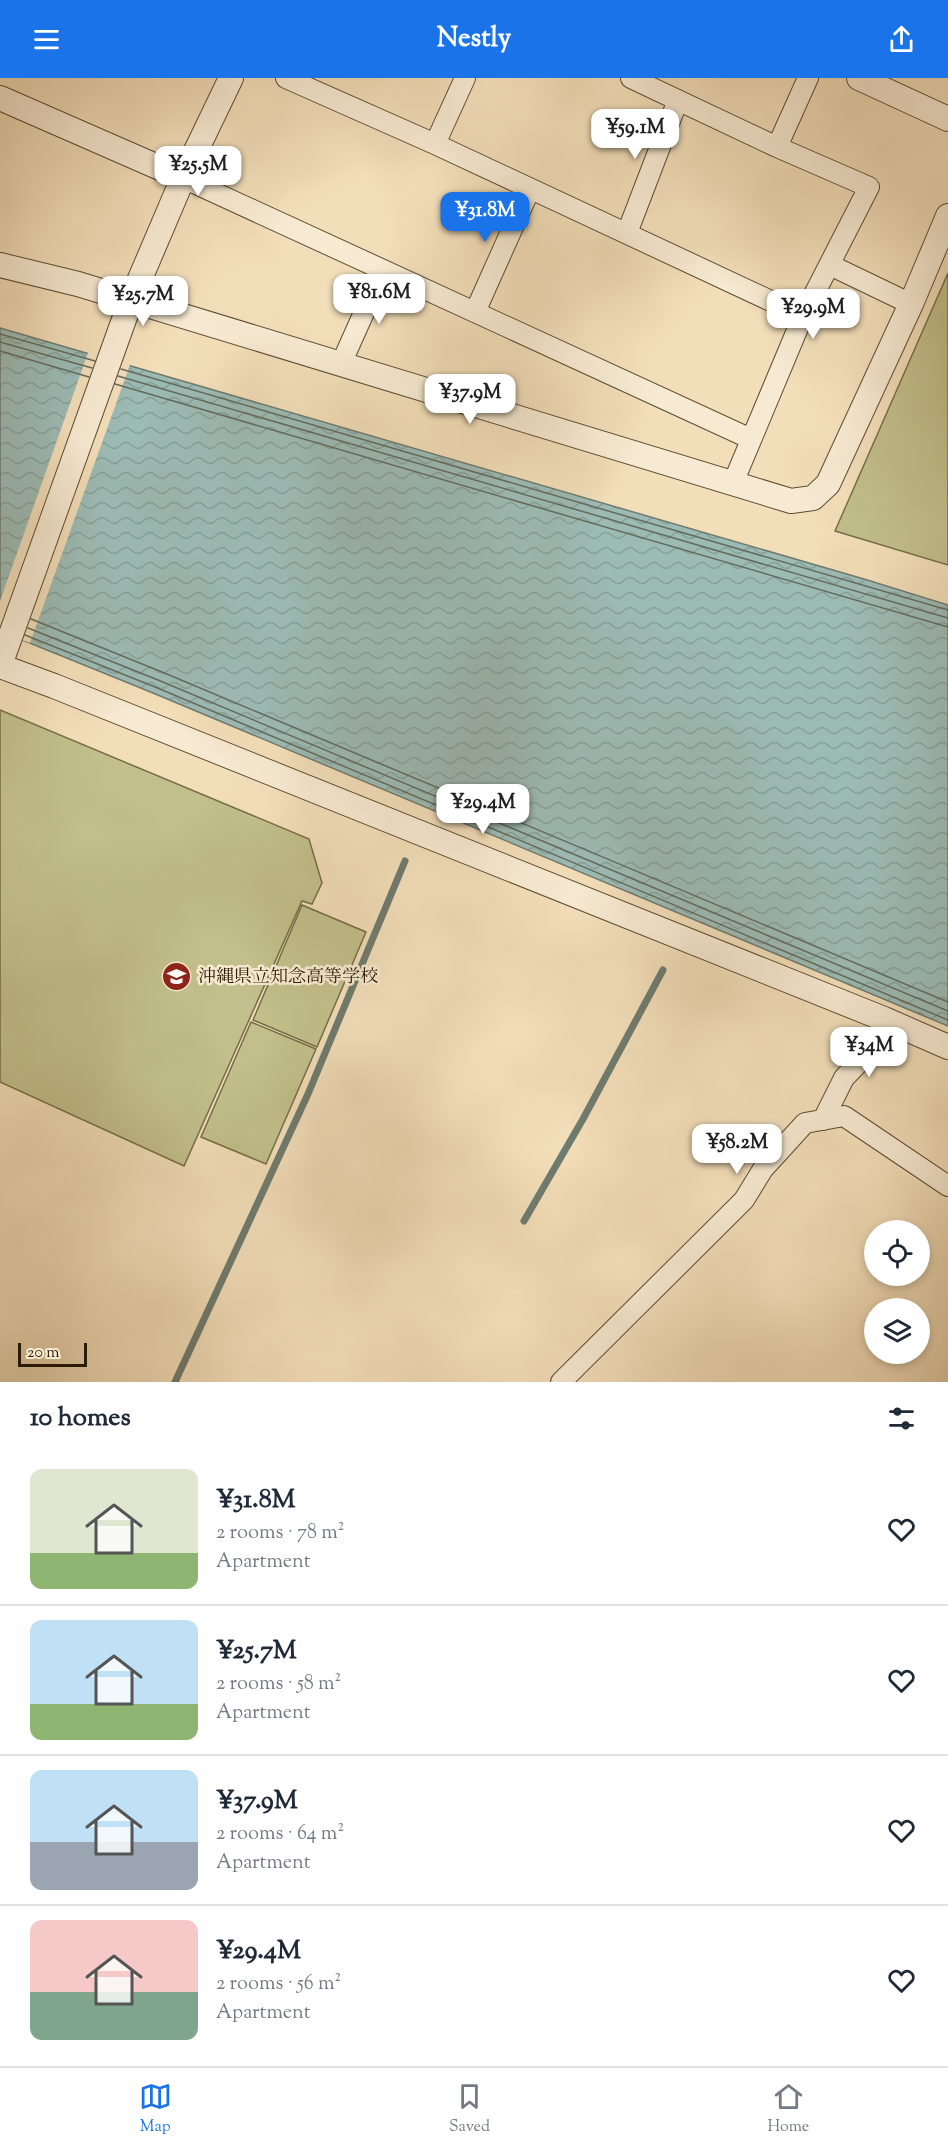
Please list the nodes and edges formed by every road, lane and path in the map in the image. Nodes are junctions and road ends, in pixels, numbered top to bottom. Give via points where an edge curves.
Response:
1 (231, 78) edge
2 (286, 78) edge
3 (465, 78) edge
4 (631, 78) edge
5 (808, 78) edge
6 (859, 78) edge
7 (0, 98) edge
8 (678, 100) junction
9 (948, 119) edge
10 (435, 144) junction
11 (777, 147) junction
12 (183, 178) junction
13 (530, 189) junction
14 (948, 216) edge
15 (627, 233) junction
16 (0, 265) edge
17 (830, 265) junction
18 (383, 270) junction
19 (130, 300) junction
20 (911, 304) junction
21 (475, 312) junction
22 (803, 316) junction
23 (341, 364) junction
24 (751, 439) junction
25 (733, 483) junction
26 (0, 666) edge
27 (896, 1024) junction
28 (948, 1047) edge
29 (823, 1120) junction
30 (946, 1181) edge
31 (561, 1382) edge

1 - 12 street
2 - 10 street
3 - 10 street
4 - 8 street
5 - 11 street
6 - 9 street
7 - 12 street
8 - 11 street
8 - 15 street
10 - 13 street
11 - 17 street via 869,187
12 - 18 street
12 - 19 street
13 - 15 street
13 - 21 street
14 - 20 street
15 - 22 street
16 - 19 street
17 - 20 street
17 - 22 street
18 - 21 street
18 - 23 street
19 - 23 street
19 - 26 street
20 - 25 street via 828,484 813,498 791,501
21 - 24 street
22 - 24 street
23 - 25 street
24 - 25 street
26 - 27 street
27 - 28 street
27 - 29 street via 844,1078
29 - 30 street via 844,1116
29 - 31 street via 805,1123 763,1169 744,1200

